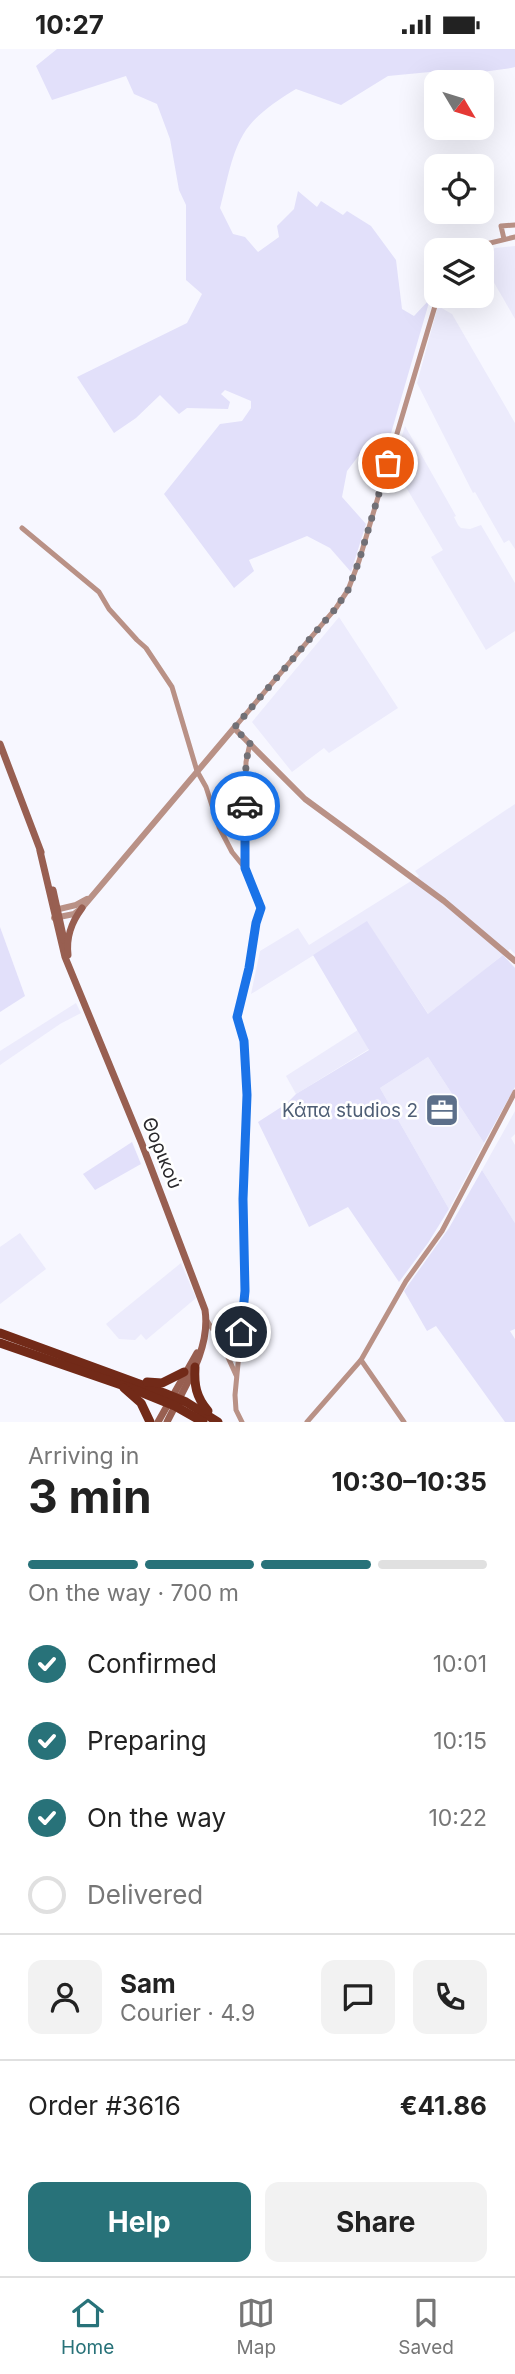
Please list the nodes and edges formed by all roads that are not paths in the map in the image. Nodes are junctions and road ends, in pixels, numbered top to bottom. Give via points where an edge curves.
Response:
1 (515, 225) edge
2 (515, 237) edge
3 (504, 239) junction
4 (494, 243) edge
5 (434, 308) edge
6 (22, 528) dead end
7 (234, 728) junction
8 (250, 743) junction
9 (0, 744) edge
10 (9, 767) junction
11 (197, 771) junction
12 (0, 772) edge
13 (245, 868) junction
14 (92, 895) junction
15 (82, 908) junction
16 (56, 914) junction
17 (68, 956) junction
18 (515, 961) edge
19 (73, 978) junction
20 (515, 1092) edge
21 (206, 1319) junction
22 (0, 1333) edge
23 (0, 1342) edge
24 (203, 1343) junction
25 (361, 1360) junction
26 (195, 1367) junction
27 (184, 1372) junction
28 (236, 1375) junction
29 (135, 1381) junction
30 (120, 1385) junction
31 (173, 1401) junction
32 (217, 1421) edge
33 (150, 1422) edge
34 (158, 1422) edge
35 (167, 1422) edge
36 (203, 1422) edge
37 (242, 1422) edge
38 (307, 1422) edge
39 (404, 1422) edge

1 - 3 street via 501,226
2 - 3 street
3 - 4 street
5 - 7 street via 348,590
6 - 11 street via 99,593 146,648 172,687
7 - 8 street
7 - 11 street
8 - 13 street
8 - 18 street via 305,799 444,901
9 - 10 main road, Θορικού
10 - 12 street
10 - 16 main road, Θορικού via 40,851
11 - 13 street via 219,827
11 - 14 street
13 - 28 street via 261,908 237,1017 244,1041 247,1095 245,1291
14 - 15 street
14 - 16 street
15 - 16 street via 74,914
15 - 17 main road via 68,935
16 - 17 main road, Θορικού
16 - 19 main road, Θορικού
17 - 19 main road, Θορικού
19 - 21 main road, Θορικού via 192,1270
20 - 25 street via 442,1231 406,1281
21 - 24 main road, Θορικού
21 - 28 street
22 - 29 highway
23 - 30 highway
24 - 26 main road, Θορικού
24 - 27 main road, Θορικού
25 - 38 street
25 - 39 street
26 - 31 main road, Θορικού
26 - 32 highway via 197,1395
27 - 29 highway via 162,1383
27 - 31 main road, Θορικού
28 - 37 street via 236,1409
29 - 31 highway
30 - 31 highway
30 - 33 highway via 141,1403
31 - 32 highway
31 - 34 main road
31 - 35 main road
31 - 36 highway

